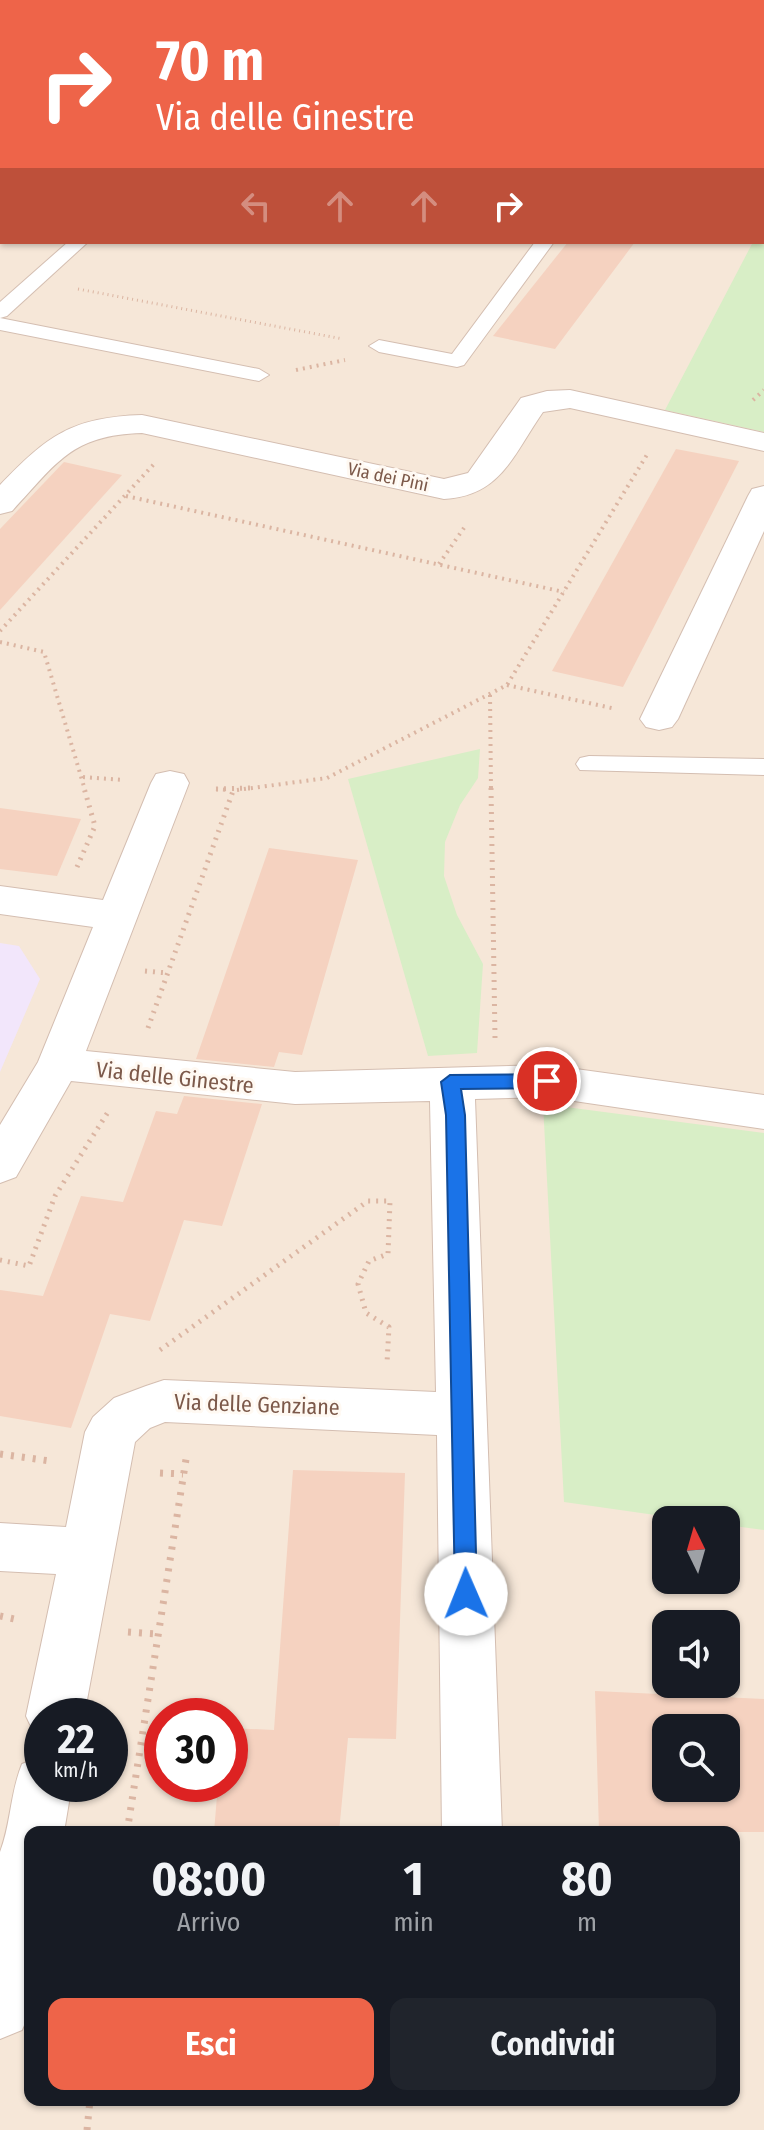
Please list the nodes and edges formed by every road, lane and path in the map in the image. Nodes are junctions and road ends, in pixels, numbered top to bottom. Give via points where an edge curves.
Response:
1 (77, 244) edge
2 (544, 244) edge
3 (36, 281) junction
4 (3, 306) edge
5 (0, 324) edge
6 (379, 346) junction
7 (259, 375) joint
8 (181, 433) junction
9 (654, 442) dead end
10 (764, 442) edge
11 (126, 496) junction
12 (764, 496) edge
13 (0, 504) edge
14 (564, 592) junction
15 (0, 631) edge
16 (0, 642) edge
17 (507, 685) junction
18 (490, 695) junction
19 (659, 719) joint
20 (589, 764) dead end
21 (764, 767) edge
22 (170, 783) dead end
23 (74, 874) dead end
24 (0, 900) edge
25 (118, 916) junction
26 (59, 1064) junction
27 (132, 1074) junction
28 (472, 1082) junction
29 (764, 1112) edge
30 (0, 1165) edge
31 (0, 1260) edge
32 (462, 1415) junction
33 (0, 1547) edge
34 (87, 1552) junction
35 (59, 1698) edge
36 (40, 1802) edge
37 (35, 1826) edge
38 (472, 1826) edge
39 (24, 1882) edge
40 (0, 2008) edge
41 (89, 2106) edge
42 (87, 2130) edge

1 - 3 lane
2 - 6 lane via 457,361
3 - 4 lane
3 - 6 path
5 - 7 lane
6 - 7 path via 332,365
8 - 10 street, Via dei Pini via 444,489 464,488 479,480 532,405 547,400 570,399
8 - 11 path
8 - 13 street, Via dei Pini via 142,424 86,428 66,437
9 - 14 path
11 - 14 path
11 - 15 path
12 - 19 street
14 - 17 path
16 - 23 path via 44,652 95,826
17 - 18 path
17 - 19 path
18 - 27 path via 327,778 233,791
18 - 28 path
20 - 21 lane
22 - 25 street, Via delle Ginestre
24 - 25 street
25 - 26 street, Via delle Ginestre
26 - 27 street, Via delle Ginestre
26 - 30 street
27 - 28 street, Via delle Ginestre via 295,1088
27 - 31 path via 55,1196 29,1266
28 - 29 street, Via delle Ginestre via 547,1081
28 - 32 street via 455,1115
32 - 34 street, Via delle Genziane via 164,1401 132,1413 111,1432
32 - 38 street
33 - 34 street
34 - 35 street, Via delle Genziane
36 - 37 street
39 - 40 street
41 - 42 path

